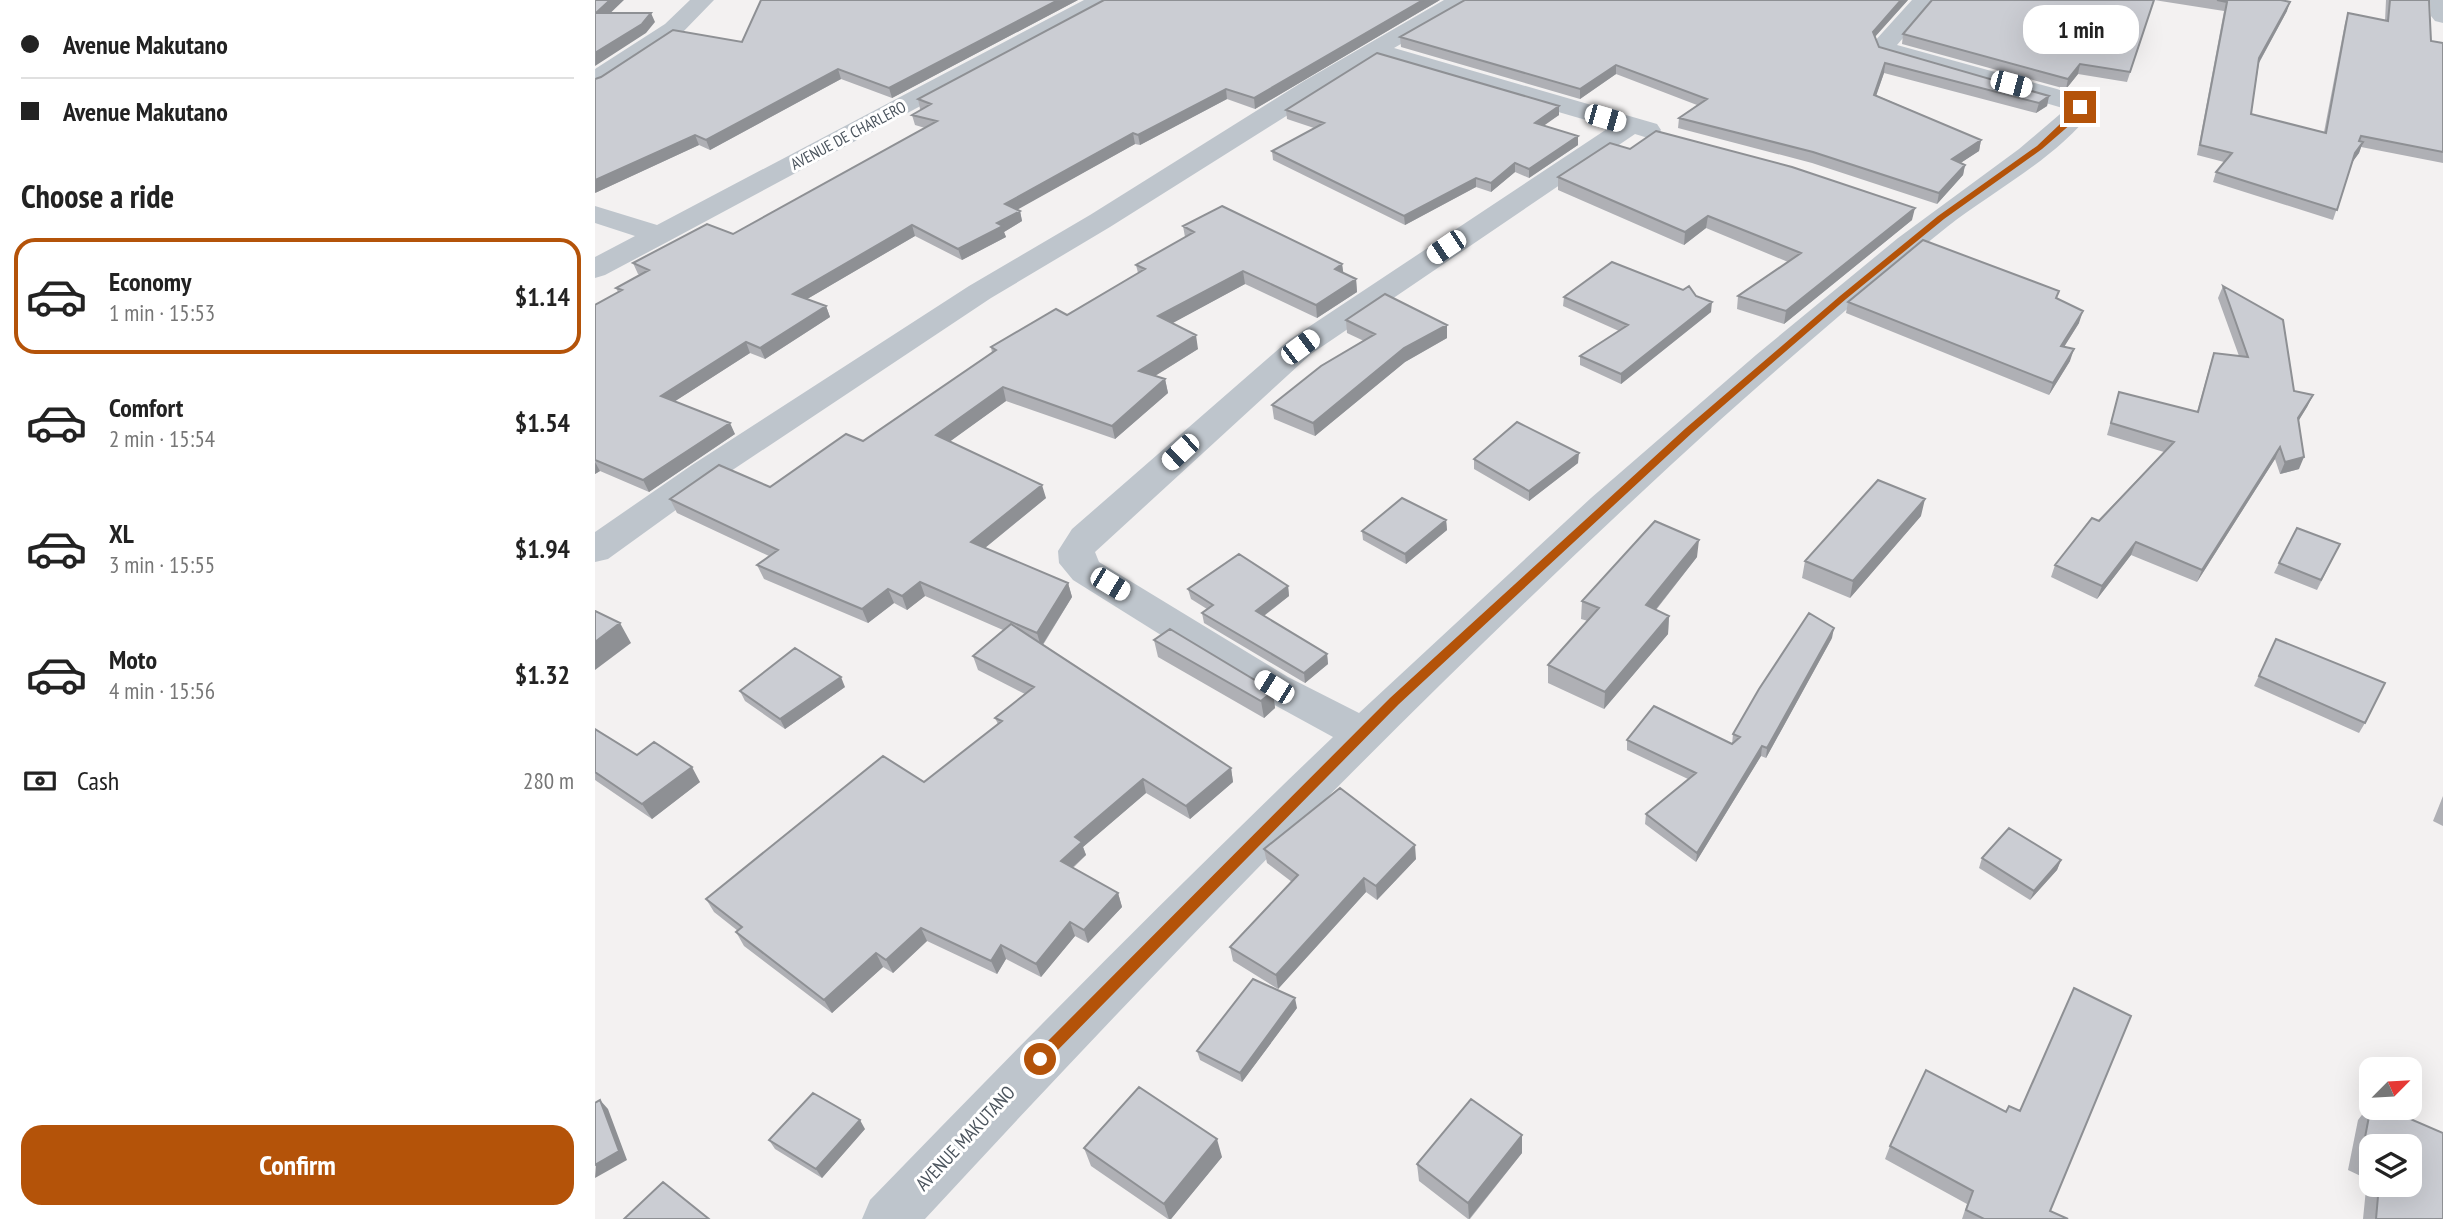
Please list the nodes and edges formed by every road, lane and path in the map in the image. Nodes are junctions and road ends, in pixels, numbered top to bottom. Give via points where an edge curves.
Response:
1 (703, 0) edge
2 (1101, 0) edge
3 (1460, 0) edge
4 (1925, 0) edge
5 (2441, 0) edge
6 (2443, 16) edge
7 (1374, 50) junction
8 (595, 80) edge
9 (1631, 125) junction
10 (1666, 135) edge
11 (595, 214) edge
12 (659, 235) junction
13 (595, 269) edge
14 (595, 550) edge
15 (1362, 733) junction
16 (889, 1219) edge

1 - 8 street via 673,29
2 - 12 street, AVENUE DE CHARLERO
3 - 7 street
4 - 15 street, AVENUE MAKUTANO via 1891,35 1886,50 2048,94 2080,107 2076,115 2040,147 1929,214
5 - 6 street
7 - 9 street
7 - 14 street via 980,292 704,472
9 - 10 street
9 - 15 street via 1300,347 1077,548 1078,563 1086,571 1274,687
11 - 12 street
12 - 13 street, AVENUE DE CHARLERO
15 - 16 street, AVENUE MAKUTANO via 1077,1018

